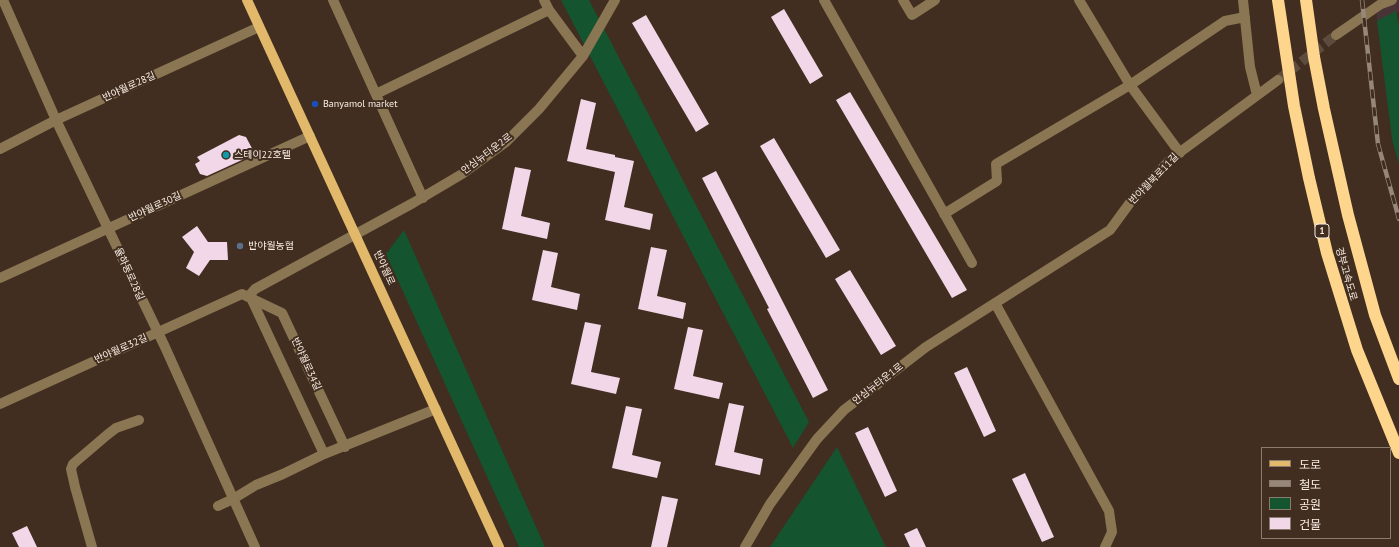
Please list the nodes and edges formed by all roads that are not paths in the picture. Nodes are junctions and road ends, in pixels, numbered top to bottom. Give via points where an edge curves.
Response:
1 (3, 0) edge
2 (247, 0) edge
3 (333, 0) edge
4 (544, 0) edge
5 (615, 0) edge
6 (824, 0) edge
7 (903, 0) edge
8 (935, 0) edge
9 (1079, 0) edge
10 (1243, 0) edge
11 (1278, 0) edge
12 (1306, 0) edge
13 (1392, 0) edge
14 (549, 10) junction
15 (1245, 17) junction
16 (259, 27) junction
17 (1336, 35) tunnel mouth
18 (583, 56) junction
19 (1278, 80) tunnel mouth
20 (1130, 85) junction
21 (376, 94) junction
22 (1257, 95) junction
23 (56, 120) junction
24 (310, 136) junction
25 (0, 149) edge
26 (1180, 153) junction
27 (423, 198) junction
28 (944, 214) junction
29 (108, 229) junction
30 (356, 234) junction
31 (972, 264) dead end
32 (1054, 266) joint
33 (0, 278) edge
34 (247, 296) junction
35 (995, 303) junction
36 (157, 333) junction
37 (1399, 379) edge
38 (0, 404) edge
39 (436, 409) junction
40 (139, 420) dead end
41 (345, 447) junction
42 (1399, 453) edge
43 (324, 454) junction
44 (233, 499) junction
45 (218, 506) dead end
46 (92, 547) edge
47 (255, 547) edge
48 (499, 547) edge
49 (745, 547) edge
50 (1105, 547) edge

1 - 23 street, 율하동로28길
2 - 16 main road, 반야월로
3 - 21 street
4 - 14 street
5 - 18 street, 안심뉴타운2로
6 - 28 street
7 - 8 street via 912,15
9 - 20 street
10 - 15 street
11 - 42 highway, 경부고속도로 / 1 via 1294,106 1327,254 1357,350
12 - 37 highway, 경부고속도로 via 1316,72 1348,215 1375,315
13 - 17 street via 1375,8
14 - 18 street
14 - 21 street
15 - 20 street via 1225,21
15 - 22 street via 1250,67
16 - 23 street, 반야월로28길
16 - 24 main road, 반야월로
18 - 27 street, 안심뉴타운2로 via 539,109 506,142
19 - 22 street, 반야월북로11길
20 - 26 street
20 - 28 street via 996,164 997,181
21 - 27 street
22 - 26 street, 반야월북로11길
23 - 25 street, 반야월로28길
23 - 29 street, 율하동로28길
24 - 29 street, 반야월로30길
24 - 30 main road, 반야월로
26 - 32 street, 반야월북로11길 via 1172,158 1132,200 1110,230
27 - 30 street, 안심뉴타운2로
28 - 31 street
29 - 33 street, 반야월로30길
29 - 36 street, 율하동로28길
30 - 34 street, 반야월로32길 via 255,289
30 - 39 main road, 반야월로
32 - 35 street, 안심뉴타운1로
34 - 36 street, 반야월로32길
34 - 41 street, 반야월로34길 via 282,313
34 - 43 street
35 - 49 street, 안심뉴타운1로 via 926,347 844,410 817,439 770,504
35 - 50 street via 1109,511 1112,532
36 - 38 street, 반야월로32길
36 - 44 street, 율하동로28길
39 - 41 street
39 - 48 main road, 반야월로
40 - 46 street via 116,428 73,464 75,487
41 - 43 street
43 - 44 street via 256,485
44 - 45 street
44 - 47 street, 율하동로28길

